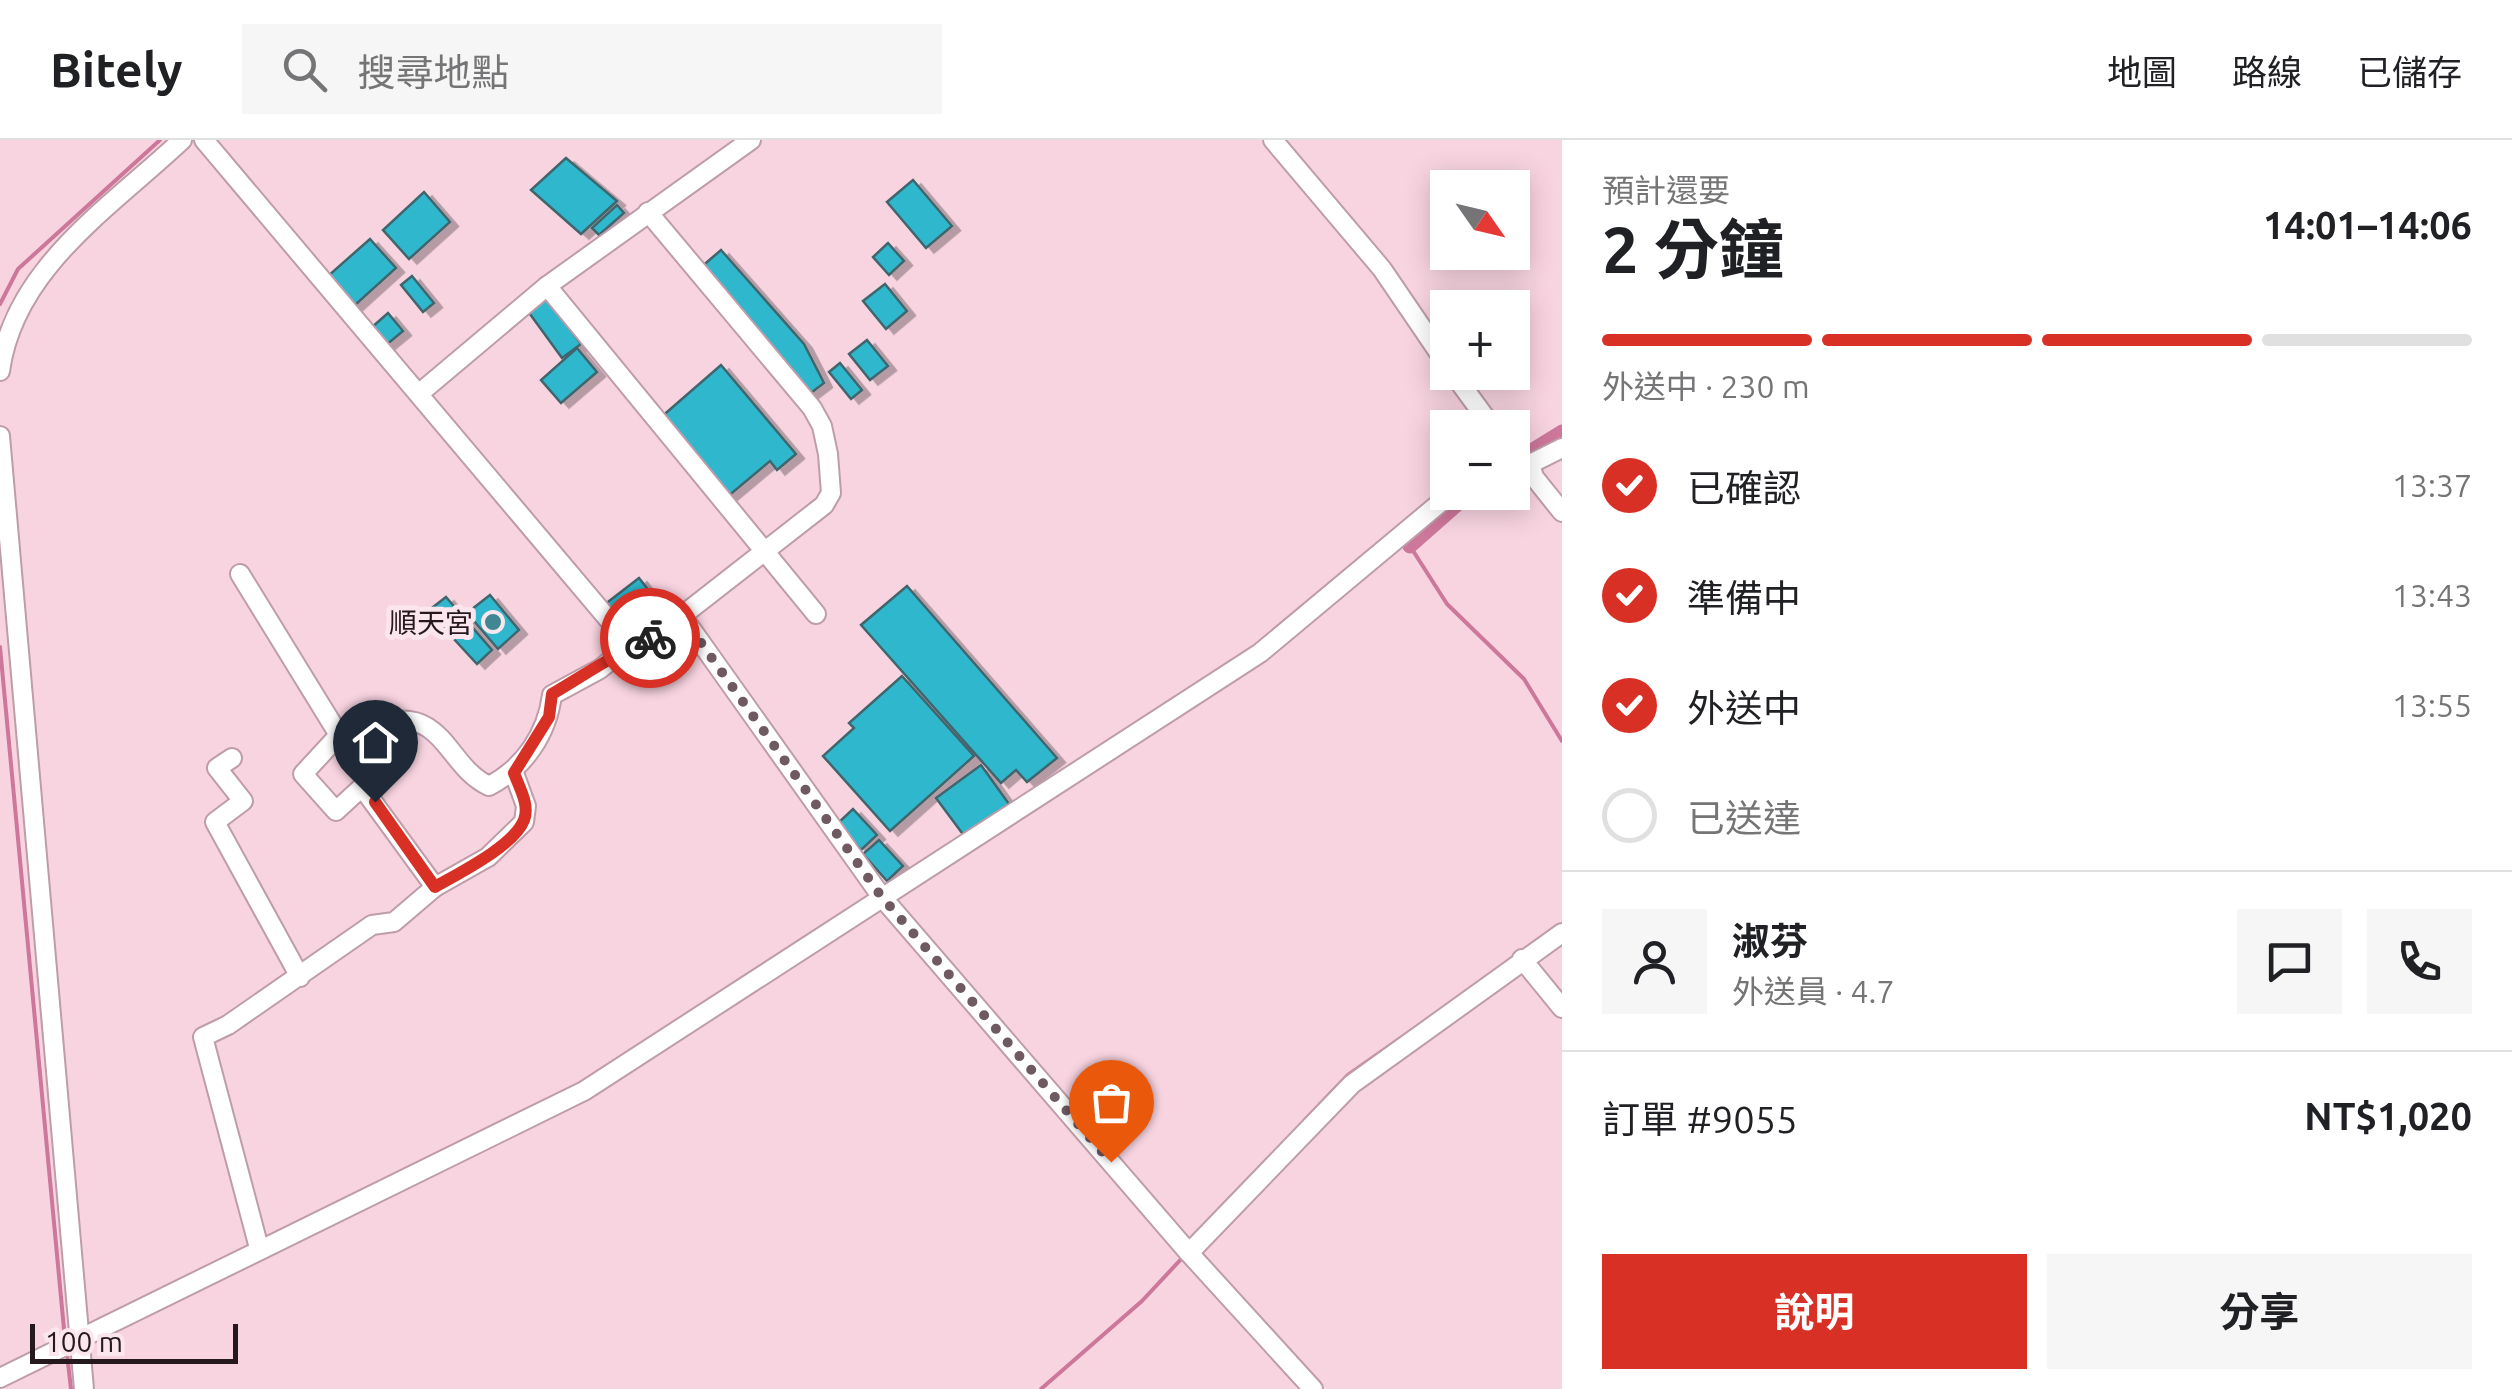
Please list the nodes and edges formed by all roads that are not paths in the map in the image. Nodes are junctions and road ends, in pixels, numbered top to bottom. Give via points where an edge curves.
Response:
1 (182, 140) edge
2 (204, 140) edge
3 (751, 140) edge
4 (1273, 140) edge
5 (648, 212) junction
6 (547, 286) junction
7 (1430, 340) edge
8 (0, 372) edge
9 (421, 392) junction
10 (0, 436) edge
11 (1562, 448) edge
12 (1530, 456) edge
13 (1530, 472) edge
14 (1431, 510) edge
15 (1562, 512) edge
16 (764, 549) junction
17 (240, 574) dead end
18 (816, 614) dead end
19 (682, 616) junction
20 (630, 645) junction
21 (389, 722) dead end
22 (232, 758) dead end
23 (514, 773) junction
24 (435, 887) junction
25 (881, 896) junction
26 (1562, 933) edge
27 (1522, 960) junction
28 (300, 977) junction
29 (1562, 1008) edge
30 (260, 1248) junction
31 (1189, 1253) junction
32 (70, 1343) junction
33 (0, 1378) edge
34 (84, 1389) edge
35 (1313, 1389) edge

1 - 8 street via 35,279 15,312
2 - 9 street
3 - 5 street
4 - 7 street via 1382,270
5 - 6 street
5 - 16 street via 822,426 830,493 824,505
6 - 9 street
6 - 16 street
9 - 20 street
10 - 32 street
11 - 12 street
13 - 15 street
14 - 25 street via 1260,653
16 - 18 street
16 - 19 street
17 - 24 street via 339,736 302,774 336,811 362,787
19 - 20 street
19 - 25 street
20 - 23 street via 552,694 549,717
21 - 23 street via 409,718 436,730 469,776 490,786
22 - 28 street via 218,768 243,801 215,822
23 - 24 street via 526,806 524,822 488,857
24 - 28 street via 394,922 372,925
25 - 30 street via 584,1091
25 - 31 street
26 - 27 street
27 - 29 street
27 - 31 street via 1352,1084
28 - 30 street via 203,1037
30 - 32 street
31 - 35 street
32 - 33 street
32 - 34 street

